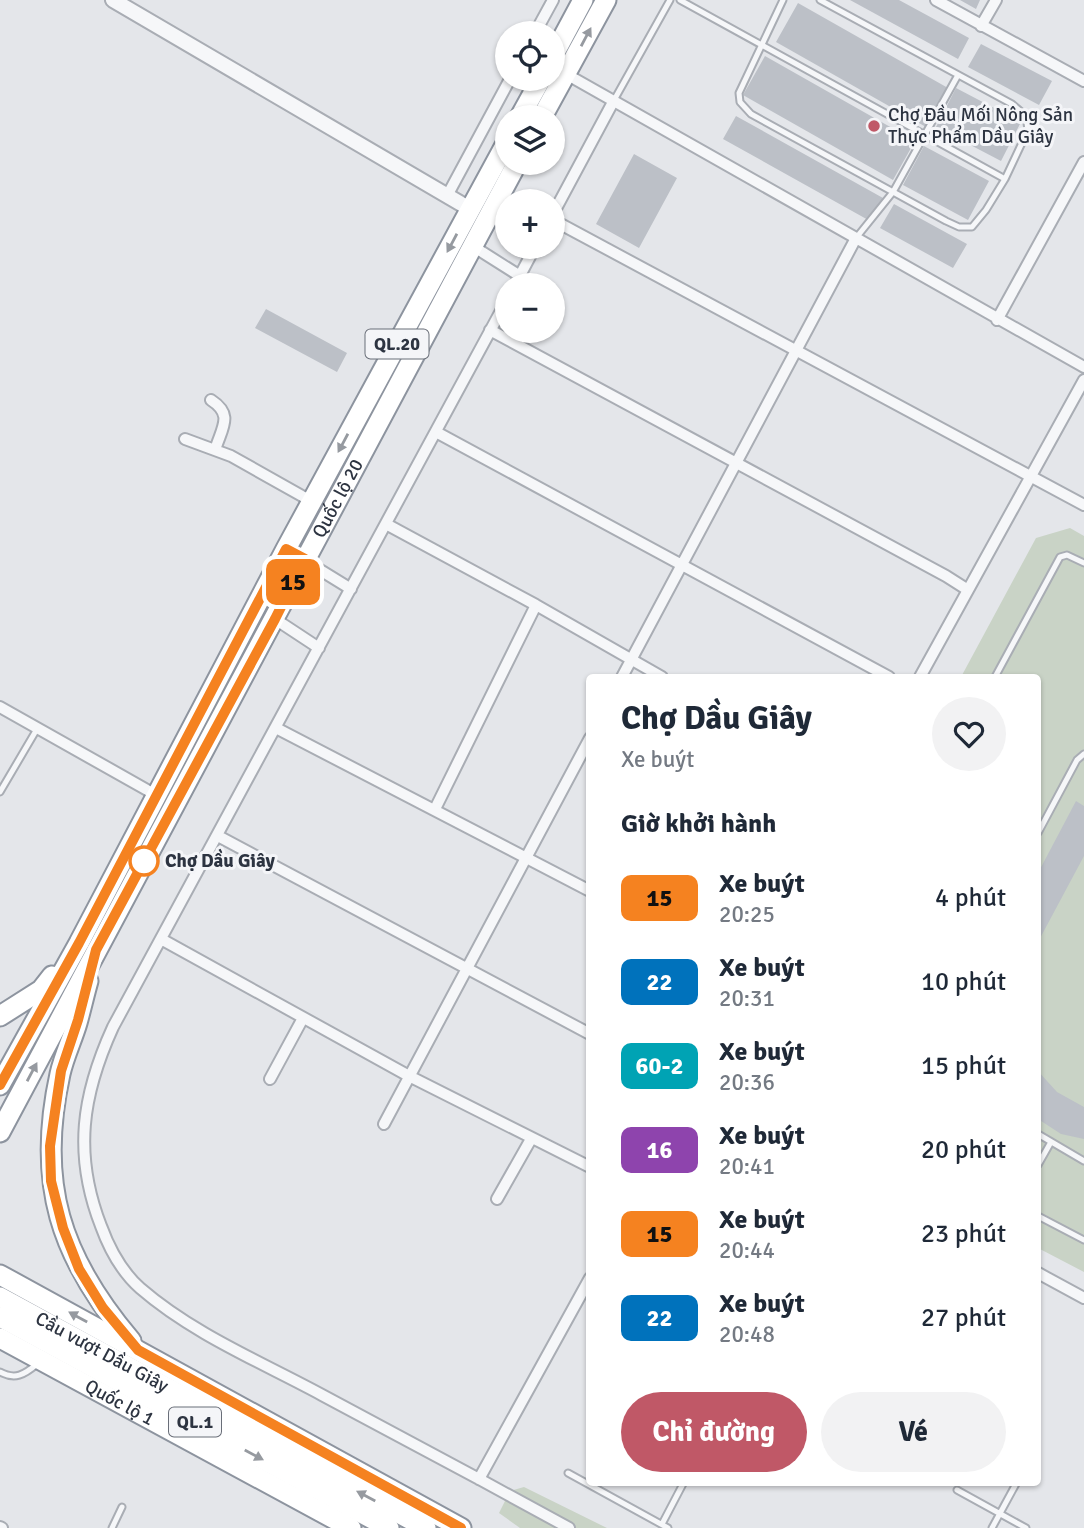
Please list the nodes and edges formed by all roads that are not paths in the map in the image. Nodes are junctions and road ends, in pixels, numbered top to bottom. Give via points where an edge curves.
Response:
1 (113, 0) edge
2 (553, 0) edge
3 (583, 0) edge
4 (606, 0) edge
5 (670, 0) edge
6 (680, 0) edge
7 (783, 0) edge
8 (820, 0) edge
9 (936, 0) edge
10 (996, 0) edge
11 (542, 21) edge
12 (981, 26) junction
13 (565, 34) edge
14 (762, 45) junction
15 (566, 74) junction
16 (958, 75) junction
17 (1084, 81) edge
18 (503, 91) edge
19 (613, 102) junction
20 (549, 105) edge
21 (925, 135) junction
22 (1084, 162) edge
23 (495, 164) edge
24 (510, 175) edge
25 (1005, 179) junction
26 (565, 192) edge
27 (893, 192) junction
28 (447, 195) junction
29 (470, 209) junction
30 (565, 226) edge
31 (856, 238) junction
32 (471, 245) junction
33 (508, 273) edge
34 (997, 320) junction
35 (495, 321) edge
36 (490, 330) junction
37 (796, 351) junction
38 (1084, 367) edge
39 (1084, 380) edge
40 (211, 400) dead end
41 (436, 432) junction
42 (185, 439) dead end
43 (215, 450) junction
44 (736, 463) junction
45 (1031, 477) junction
46 (311, 501) junction
47 (1084, 505) edge
48 (386, 524) junction
49 (286, 549) junction
50 (305, 559) junction
51 (1084, 563) edge
52 (682, 564) junction
53 (351, 589) junction
54 (968, 590) junction
55 (537, 605) junction
56 (275, 619) junction
57 (319, 648) junction
58 (631, 660) junction
59 (624, 674) edge
60 (657, 674) edge
61 (884, 674) edge
62 (922, 674) edge
63 (997, 674) edge
64 (0, 707) edge
65 (276, 728) junction
66 (37, 729) junction
67 (1084, 754) edge
68 (585, 760) edge
69 (0, 792) edge
70 (156, 795) junction
71 (435, 809) junction
72 (1041, 827) edge
73 (218, 836) junction
74 (526, 858) junction
75 (586, 889) edge
76 (161, 939) junction
77 (88, 946) junction
78 (467, 969) junction
79 (0, 1016) edge
80 (303, 1017) junction
81 (586, 1032) edge
82 (410, 1076) junction
83 (270, 1079) dead end
84 (0, 1085) edge
85 (384, 1124) dead end
86 (0, 1132) edge
87 (1041, 1137) edge
88 (531, 1139) junction
89 (1051, 1142) junction
90 (1041, 1160) edge
91 (1084, 1161) edge
92 (586, 1165) edge
93 (497, 1199) dead end
94 (1041, 1218) edge
95 (1084, 1240) edge
96 (0, 1275) edge
97 (1041, 1275) edge
98 (586, 1295) edge
99 (0, 1297) edge
100 (1084, 1298) edge
101 (0, 1317) edge
102 (0, 1338) edge
103 (138, 1350) junction
104 (41, 1360) junction
105 (0, 1371) edge
106 (568, 1473) dead end
107 (479, 1479) junction
108 (586, 1483) edge
109 (592, 1486) edge
110 (682, 1486) edge
111 (1015, 1486) edge
112 (957, 1490) dead end
113 (122, 1507) dead end
114 (1000, 1514) junction
115 (665, 1526) edge
116 (112, 1528) edge
117 (351, 1528) edge
118 (389, 1528) edge
119 (426, 1528) edge
120 (461, 1528) edge
121 (569, 1528) edge
122 (992, 1528) edge
123 (1026, 1528) edge

1 - 28 street
2 - 11 street
3 - 13 highway
15 -> 4 highway
5 - 19 lane
6 - 14 lane
7 - 14 lane
8 - 16 lane
9 - 12 street
10 - 12 street
12 - 17 street
14 - 21 lane
14 - 27 lane via 739,93 740,102 751,114
15 - 19 street
15 - 20 highway
16 - 21 lane
16 - 25 lane via 1026,116 1028,130
18 - 28 street
19 - 26 street
19 - 31 street
21 - 25 lane
21 - 27 lane
22 - 34 street
23 - 29 highway, Quốc lộ 20 / QL.20
24 - 32 highway, Quốc lộ 20 / QL.20
25 - 27 lane via 972,227 959,228
27 - 31 lane
28 - 29 street
29 -> 46 highway, Quốc lộ 20 / QL.20
30 - 37 street
31 - 34 street
31 - 37 street
32 - 33 street
32 - 50 highway, Quốc lộ 20 / QL.20
34 - 38 street
35 - 36 street
36 - 41 street
36 - 44 street
37 - 44 street
37 - 45 street
39 - 45 street
40 - 43 street via 222,407 225,416
41 - 48 street
41 - 52 street
42 - 43 street
43 - 46 street
44 - 52 street
44 - 54 street
45 - 47 street
45 - 54 street
46 - 49 highway, Quốc lộ 20 / QL.20
48 - 53 street
48 - 55 street
49 - 50 street
49 - 70 highway, Quốc lộ 20 / QL.20
50 - 53 street
50 - 56 highway, Quốc lộ 20 / QL.20
51 - 63 lane via 1060,557
52 - 58 street
52 - 61 street
53 - 57 street
54 - 62 street
55 - 58 street
55 - 71 street
56 - 57 street
56 - 77 highway, Quốc lộ 20 / QL.20
57 - 65 street
58 - 59 street
58 - 60 street
64 - 66 street
65 - 71 street
65 - 73 street
66 - 69 lane
66 - 70 street
67 - 72 lane
68 - 74 street
70 - 77 highway, Quốc lộ 20 / QL.20
71 - 74 street
73 - 76 street
73 - 78 street
74 - 75 street
74 - 78 street
76 - 80 street
76 - 107 street via 104,1048 87,1098 83,1151 94,1208 120,1264 138,1286 202,1332
77 - 79 highway, QL.20 via 41,990
77 - 84 highway, Quốc lộ 20 / QL.20
86 -> 77 highway, Quốc lộ 20 / QL.20
77 - 103 highway, QL.20 via 78,1020 61,1071 50,1146 51,1181 79,1269 103,1308
78 - 81 street
78 - 82 street
80 - 82 street
80 - 83 street
82 - 85 street
82 - 88 street
87 - 89 lane
88 - 92 street
88 - 93 street
89 - 90 lane
89 - 91 lane
94 - 95 lane
103 -> 96 highway, QL.1
97 - 100 street
98 - 107 street
119 -> 99 highway, Cầu vượt Dầu Giây / QL.1
101 -> 118 highway, Cầu vượt Dầu Giây / QL.1
102 - 104 highway, Quốc lộ 1 / QL.1
103 - 120 highway, QL.1
104 - 105 lane via 18,1376
104 - 117 highway, Quốc lộ 1 / QL.1
106 - 108 lane
107 - 121 street
109 - 115 lane
110 - 115 lane
111 - 114 lane
112 - 114 lane
113 - 116 lane
114 - 122 lane
114 - 123 lane

